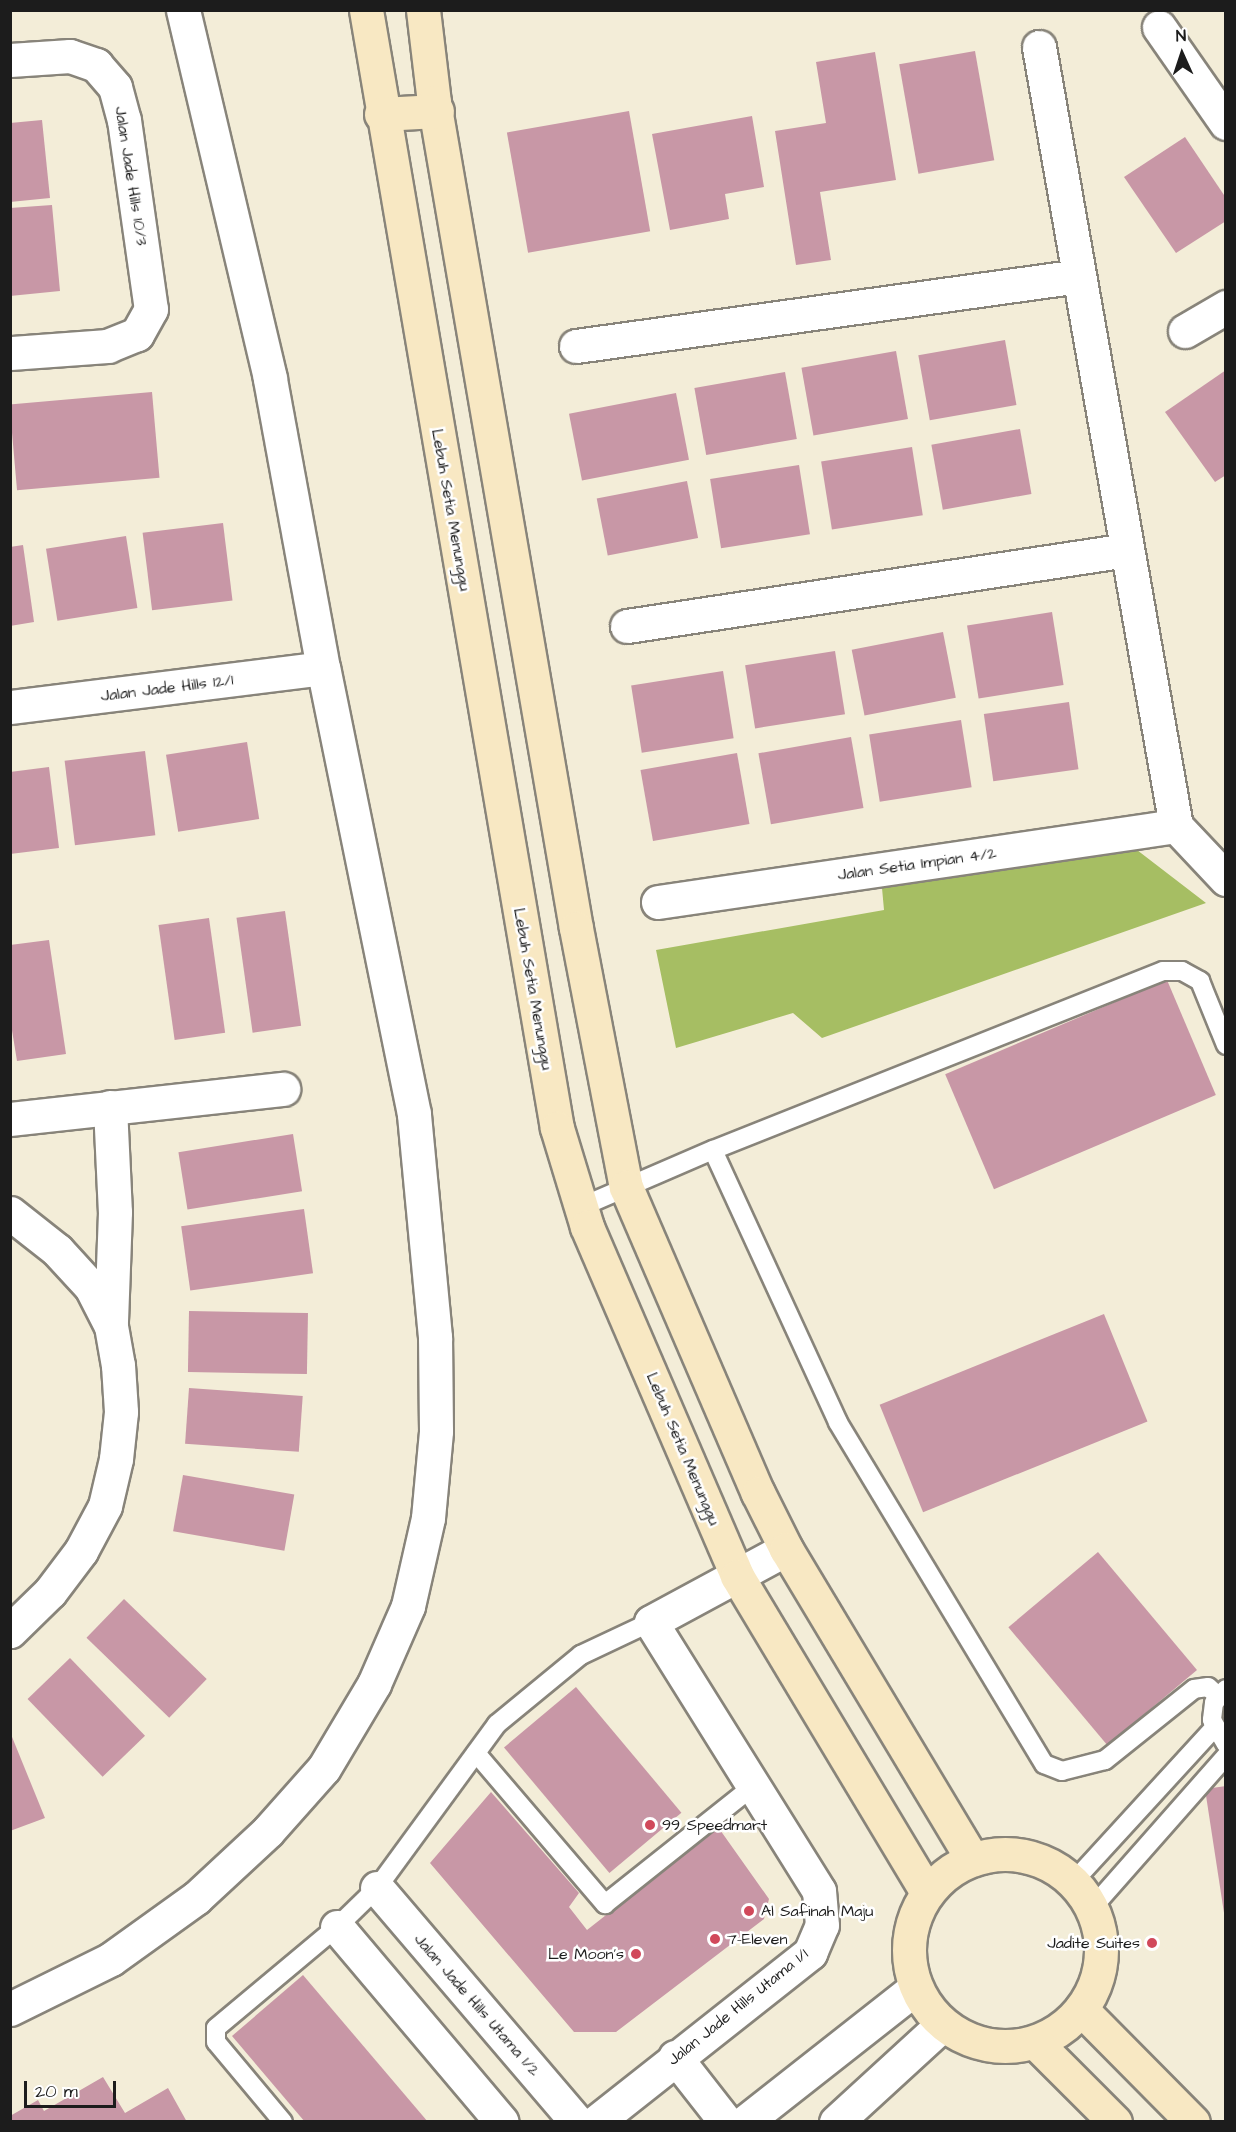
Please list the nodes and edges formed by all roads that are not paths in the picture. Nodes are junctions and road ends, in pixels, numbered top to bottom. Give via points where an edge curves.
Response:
1 (183, 10) edge
2 (366, 10) edge
3 (423, 10) edge
4 (1159, 27) dead end
5 (1039, 47) dead end
6 (10, 60) edge
7 (436, 111) junction
8 (381, 114) junction
9 (1226, 123) edge
10 (1079, 276) junction
11 (1226, 307) edge
12 (1185, 331) dead end
13 (576, 346) dead end
14 (10, 353) edge
15 (1127, 550) junction
16 (627, 626) dead end
17 (323, 668) junction
18 (10, 707) edge
19 (1176, 826) junction
20 (1226, 879) edge
21 (658, 902) dead end
22 (1226, 1045) edge
23 (283, 1089) dead end
24 (110, 1107) junction
25 (10, 1119) edge
26 (713, 1150) junction
27 (626, 1187) junction
28 (581, 1207) junction
29 (10, 1213) edge
30 (111, 1326) junction
31 (786, 1549) junction
32 (738, 1576) junction
33 (651, 1622) junction
34 (10, 1631) edge
35 (1222, 1692) edge
36 (1214, 1728) junction
37 (1226, 1744) edge
38 (476, 1753) junction
39 (1226, 1756) edge
40 (752, 1787) junction
41 (972, 1859) junction
42 (1073, 1882) junction
43 (377, 1888) junction
44 (927, 1892) junction
45 (1092, 1908) junction
46 (337, 1927) junction
47 (915, 1988) junction
48 (10, 2009) edge
49 (1081, 2009) junction
50 (943, 2024) junction
51 (1035, 2042) junction
52 (675, 2057) junction
53 (284, 2121) edge
54 (502, 2121) edge
55 (577, 2121) edge
56 (596, 2121) edge
57 (726, 2121) edge
58 (745, 2121) edge
59 (836, 2121) edge
60 (1115, 2121) edge
61 (1193, 2121) edge

1 - 17 street via 270,378
2 - 8 street, Lebuh Setia Menunggu
3 - 7 street
4 - 9 street
5 - 10 street
6 - 14 street, Jalan Jade Hills 10/3 via 70,56 96,65 115,87 124,120 151,309 137,334 108,346
7 - 8 street
7 - 27 street via 576,928
8 - 28 street, Lebuh Setia Menunggu via 557,1128
10 - 13 street
10 - 15 street
11 - 12 street
15 - 16 street
15 - 19 street
17 - 18 street, Jalan Jade Hills 12/1
17 - 48 street via 414,1114 434,1325 436,1431 428,1518 408,1606 374,1684 324,1768 268,1831 196,1898 111,1959
19 - 20 street
19 - 21 street, Jalan Setia Impian 4/2
22 - 26 lane via 1200,981 1182,971 1163,971
23 - 24 street
24 - 25 street
24 - 30 street via 115,1212
26 - 27 lane
26 - 35 lane via 838,1422 1044,1764 1062,1771 1105,1760 1194,1689 1208,1687
27 - 28 lane
27 - 31 street
28 - 32 street, Lebuh Setia Menunggu
29 - 30 street via 57,1250 91,1287
30 - 34 street via 121,1412 105,1506 81,1551 50,1592
31 - 32 street
31 - 41 street
32 - 33 street
32 - 44 street, Lebuh Setia Menunggu
33 - 38 lane via 580,1655 497,1724
33 - 40 street, Jalan Jade Hills Utama 1/1
35 - 36 lane via 1212,1712
36 - 37 lane
36 - 42 lane
38 - 40 lane via 605,1904
38 - 43 lane
39 - 45 lane
40 - 52 street, Jalan Jade Hills Utama 1/1 via 819,1891 822,1925 810,1953
41 - 42 street via 999,1854 1026,1856 1051,1866
41 - 44 street via 947,1872
42 - 45 street
43 - 46 lane
43 - 55 street, Jalan Jade Hills Utama 1/2
44 - 47 street via 914,1914 908,1938 908,1963
45 - 49 street via 1101,1933 1101,1960 1095,1986
46 - 53 lane via 216,2028 216,2043
46 - 54 street
47 - 50 street
47 - 58 street
49 - 51 street via 1061,2029
49 - 61 street
50 - 51 street via 971,2041 1003,2047
50 - 59 street
51 - 60 street
52 - 56 street, Jalan Jade Hills Utama 1/1
52 - 57 street

